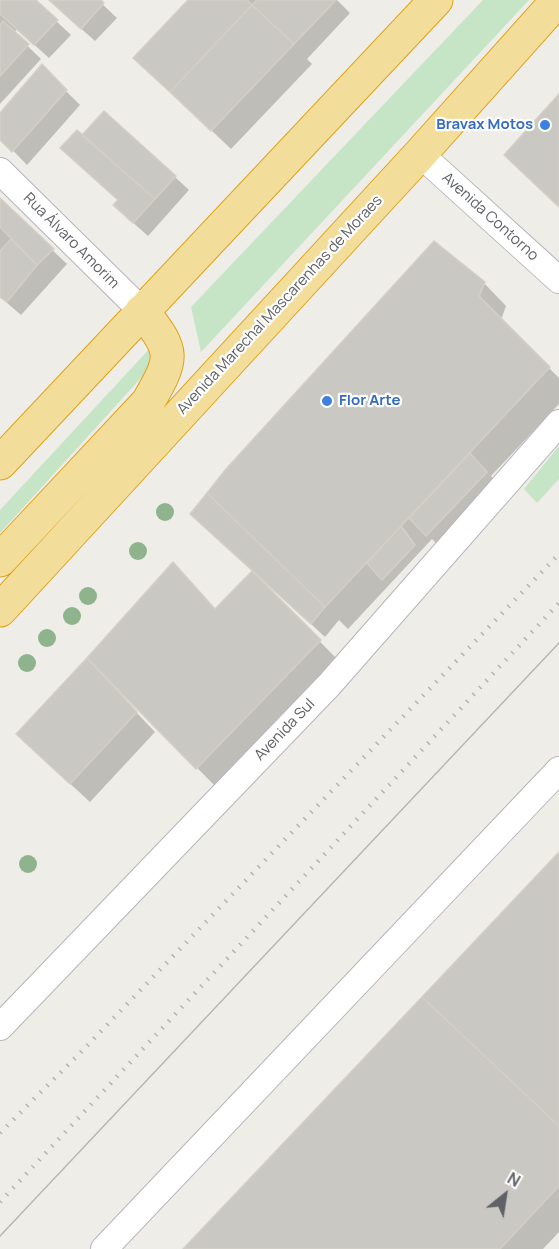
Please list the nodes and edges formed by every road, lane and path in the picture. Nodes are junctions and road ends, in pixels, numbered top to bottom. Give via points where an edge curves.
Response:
1 (436, 0) edge
2 (558, 0) edge
3 (420, 154) junction
4 (0, 171) edge
5 (559, 280) edge
6 (142, 312) junction
7 (559, 423) edge
8 (0, 463) edge
9 (0, 560) edge
10 (0, 610) edge
11 (559, 770) edge
12 (0, 1027) edge
13 (104, 1249) edge

1 - 6 highway
2 - 3 highway, Avenida Marechal Mascarenhas de Moraes
3 - 5 street, Avenida Contorno
3 - 10 highway, Avenida Marechal Mascarenhas de Moraes
4 - 6 street, Rua Álvaro Amorim
6 - 8 highway
6 - 9 highway via 165,340 164,375 148,402
7 - 12 street, Avenida Sul via 329,685
11 - 13 street

